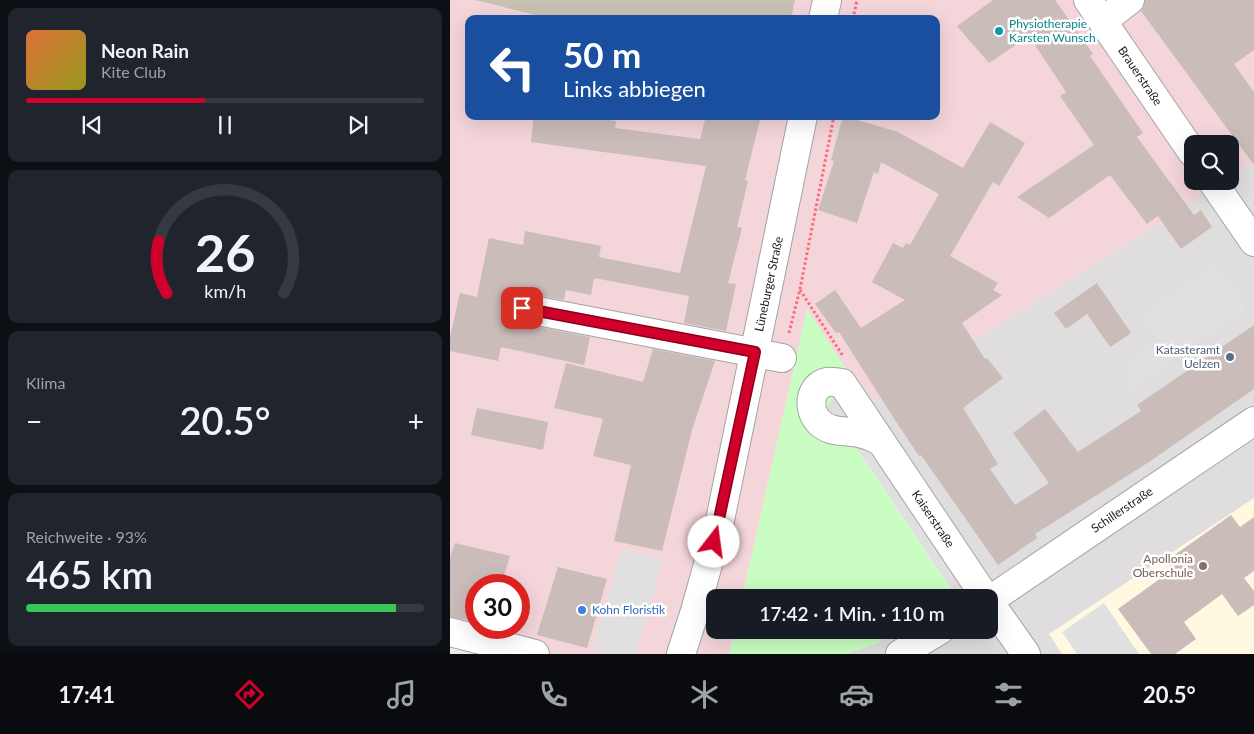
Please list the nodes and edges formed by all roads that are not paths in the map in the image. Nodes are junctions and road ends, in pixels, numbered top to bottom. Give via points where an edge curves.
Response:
1 (828, 0) edge
2 (1130, 0) edge
3 (1096, 11) edge
4 (824, 15) edge
5 (802, 120) edge
6 (1184, 140) edge
7 (1218, 190) edge
8 (1254, 242) edge
9 (522, 308) dead end
10 (755, 352) junction
11 (782, 358) dead end
12 (1254, 421) edge
13 (880, 441) junction
14 (980, 589) edge
15 (998, 596) edge
16 (998, 613) edge
17 (450, 632) edge
18 (925, 639) edge
19 (534, 654) edge
20 (681, 654) edge
21 (900, 654) edge
22 (1026, 654) edge

1 - 4 street
2 - 3 street
3 - 6 street, Brauerstraße
5 - 10 street, Lüneburger Straße
7 - 8 street
9 - 10 street
10 - 11 street
10 - 20 street, Lüneburger Straße via 719,525
12 - 15 street, Schillerstraße
13 - 13 street, Kaiserstraße via 842,383 829,381 818,386 812,396 811,409 817,421 828,430 865,434
13 - 14 street, Kaiserstraße
16 - 22 street
17 - 19 street
18 - 21 street

